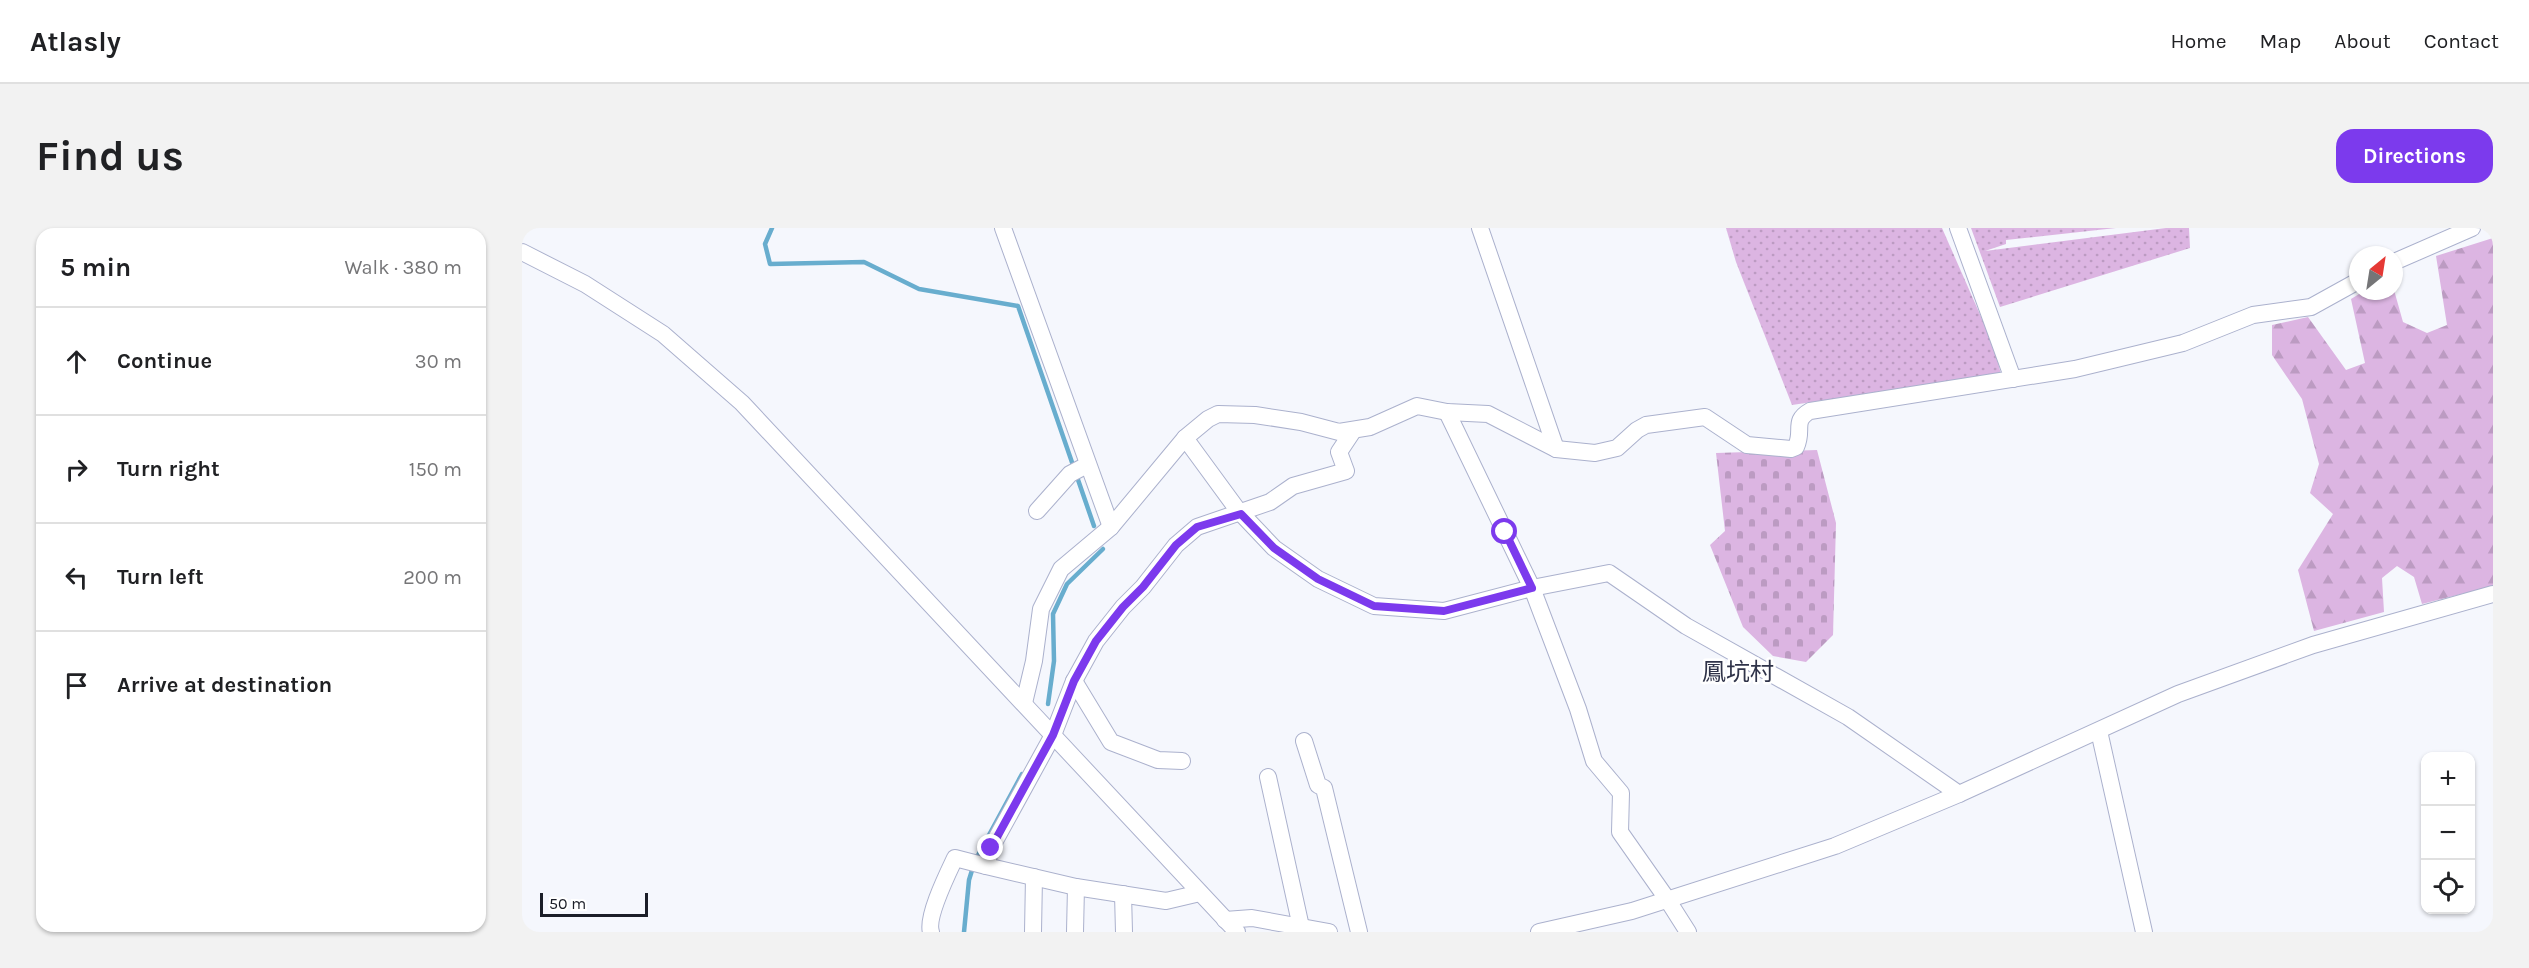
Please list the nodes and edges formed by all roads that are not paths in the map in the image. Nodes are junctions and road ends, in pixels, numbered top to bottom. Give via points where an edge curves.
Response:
1 (1003, 228) edge
2 (1480, 228) edge
3 (1958, 228) edge
4 (2472, 228) edge
5 (522, 252) edge
6 (2403, 258) edge
7 (2349, 286) edge
8 (2013, 379) junction
9 (1447, 412) junction
10 (1353, 431) junction
11 (1185, 438) junction
12 (1556, 449) junction
13 (1087, 465) junction
14 (1036, 511) dead end
15 (1241, 514) junction
16 (1111, 527) junction
17 (1532, 588) junction
18 (2493, 594) edge
19 (1074, 681) junction
20 (1024, 703) junction
21 (2098, 731) junction
22 (1053, 735) junction
23 (1304, 741) dead end
24 (1182, 761) dead end
25 (1268, 777) dead end
26 (1959, 794) junction
27 (986, 866) junction
28 (1034, 877) junction
29 (1076, 887) junction
30 (1200, 893) junction
31 (1123, 894) junction
32 (1667, 899) junction
33 (1231, 926) edge
34 (1301, 927) junction
35 (931, 932) edge
36 (1033, 932) edge
37 (1075, 932) edge
38 (1124, 932) edge
39 (1329, 932) edge
40 (1359, 932) edge
41 (1539, 932) edge
42 (1688, 932) edge
43 (2145, 932) edge

1 - 13 street
2 - 12 street
3 - 8 street
4 - 6 street
5 - 20 street via 585,284 663,334 709,372 796,459
7 - 8 street via 2311,307 2253,315 2183,343 2075,369
8 - 12 street via 1810,411 1800,418 1800,438 1791,449 1753,447 1715,422 1695,417 1646,425 1617,448 1605,452
9 - 10 street via 1418,406
9 - 12 street via 1488,414
9 - 17 street
10 - 11 street via 1339,432 1255,415 1218,414
10 - 15 street via 1339,452 1346,471 1293,486 1270,502
11 - 15 street
11 - 16 street
13 - 14 street via 1070,474
13 - 16 street
15 - 17 street via 1274,548 1318,579 1374,606 1444,611
15 - 19 street via 1197,527 1176,545 1096,641
16 - 20 street via 1062,570 1050,589 1041,609
17 - 26 street via 1610,573 1686,626 1848,717
17 - 32 street via 1594,761 1621,793 1620,832
18 - 21 street via 2313,645 2178,694
19 - 22 street
19 - 24 street via 1110,742 1158,760
20 - 22 street
21 - 26 street
21 - 43 street
22 - 27 street via 991,848
22 - 30 street
23 - 40 street via 1318,784 1324,788
25 - 34 street
26 - 32 street via 1835,846
27 - 28 street
27 - 35 street via 955,858 932,909
28 - 29 street
28 - 36 street
29 - 31 street
29 - 37 street
30 - 31 street via 1166,901
30 - 33 street
31 - 38 street
32 - 41 street
32 - 42 street
33 - 34 street via 1252,918
34 - 39 street

